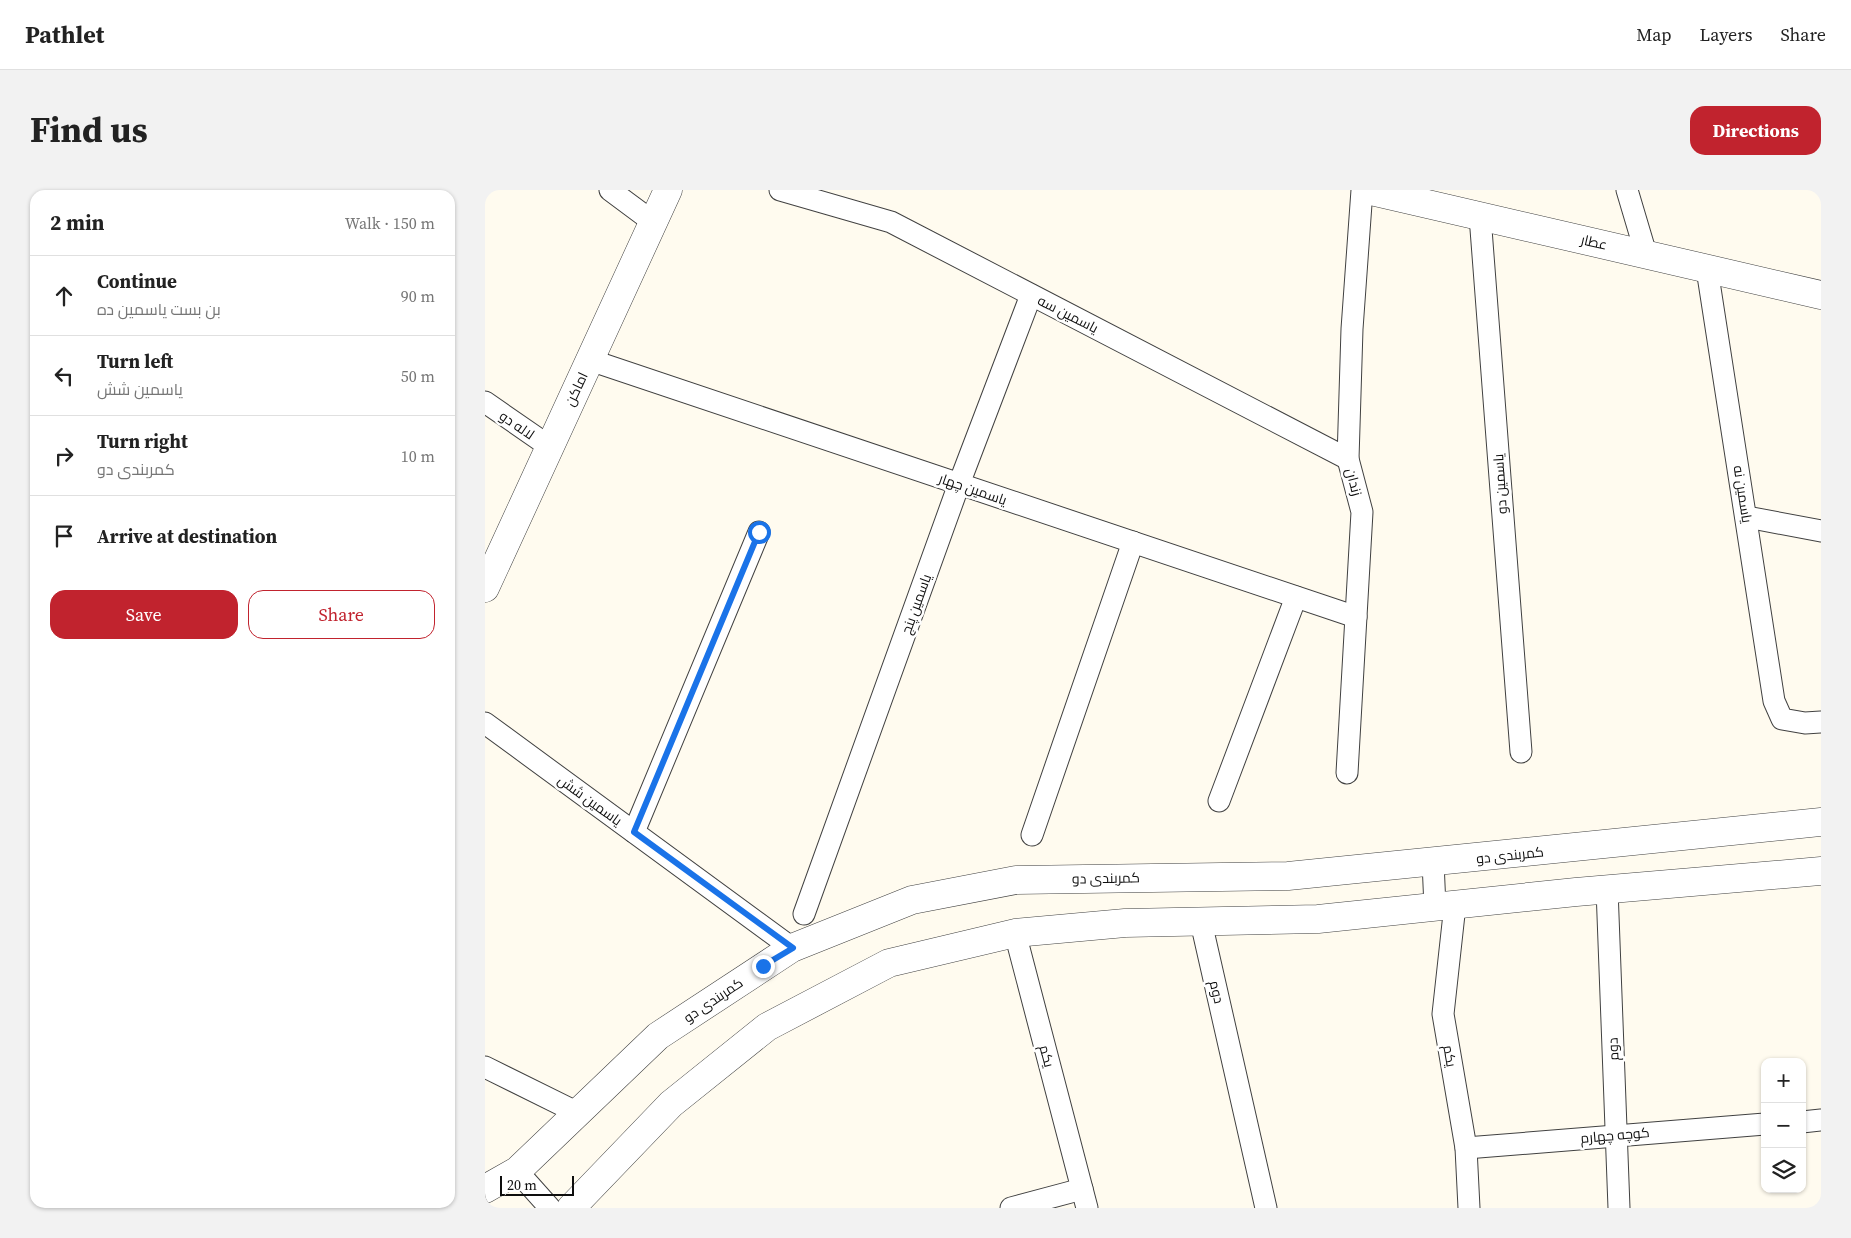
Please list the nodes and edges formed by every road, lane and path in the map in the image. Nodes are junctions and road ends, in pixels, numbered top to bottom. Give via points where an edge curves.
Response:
1 (610, 190) edge
2 (668, 190) edge
3 (780, 190) edge
4 (1362, 190) edge
5 (1367, 190) edge
6 (1627, 190) edge
7 (1480, 216) junction
8 (653, 222) junction
9 (1646, 254) junction
10 (1707, 269) junction
11 (1031, 295) junction
12 (1821, 295) edge
13 (590, 360) junction
14 (485, 402) edge
15 (550, 447) junction
16 (1348, 459) junction
17 (959, 484) junction
18 (1747, 517) junction
19 (1821, 530) edge
20 (759, 532) dead end
21 (1133, 542) junction
22 (485, 588) edge
23 (1297, 597) junction
24 (1356, 617) junction
25 (1821, 722) edge
26 (485, 723) edge
27 (1521, 752) dead end
28 (1347, 773) dead end
29 (1219, 801) dead end
30 (1821, 822) edge
31 (634, 832) junction
32 (1032, 835) dead end
33 (1433, 862) junction
34 (1821, 871) edge
35 (1607, 889) junction
36 (1445, 906) junction
37 (804, 914) dead end
38 (1201, 922) junction
39 (1015, 933) junction
40 (793, 948) junction
41 (485, 1067) edge
42 (578, 1113) junction
43 (1821, 1120) edge
44 (1806, 1122) edge
45 (1761, 1124) edge
46 (1616, 1134) junction
47 (1466, 1148) junction
48 (517, 1172) junction
49 (485, 1189) edge
50 (1084, 1198) edge
51 (550, 1208) edge
52 (571, 1208) edge
53 (1011, 1208) edge
54 (1266, 1208) edge
55 (1469, 1208) edge
56 (1619, 1208) edge

1 - 8 street
2 - 8 street, اماکن
3 - 11 street, یاسمین سه via 891,222
4 - 16 street, زندان
5 - 7 street, عطار
6 - 9 street
7 - 9 street, عطار
7 - 27 street, یاسمین دو
8 - 13 street, اماکن
9 - 10 street, عطار
10 - 12 street, عطار
10 - 18 street, یاسمین نه
11 - 16 street, یاسمین سه
11 - 17 street, یاسمین پنج
13 - 15 street, اماکن
13 - 17 street, یاسمین چهار
14 - 15 street, لاله دو
15 - 22 street, اماکن
16 - 24 street, زندان via 1363,512
17 - 21 street, یاسمین چهار
17 - 37 street, یاسمین پنج
18 - 19 street
18 - 25 street, یاسمین نه via 1774,701 1782,719
20 - 31 street
21 - 23 street, یاسمین چهار
21 - 32 street
23 - 24 street, یاسمین چهار
23 - 29 street
24 - 28 street, زندان
26 - 31 street, یاسمین شش
30 - 33 street, کمربندی دو
31 - 40 street, یاسمین شش
33 - 36 street, یکم
33 - 40 street, کمربندی دو via 1288,876 1016,880 912,900
34 - 35 street
35 - 36 street
35 - 46 street, دوم
36 - 38 street via 1318,919
36 - 47 street, یکم via 1443,1014
38 - 39 street via 1125,923
38 - 54 street, دوم
39 - 50 street, یکم
39 - 52 street via 889,963 767,1027 671,1104
40 - 42 street, کمربندی دو via 658,1036
41 - 42 street
42 - 48 street, کمربندی دو
43 - 44 street
45 - 46 street, کوچه چهارم
46 - 47 street, کوچه چهارم
46 - 56 street, دوم
47 - 55 street, یکم
48 - 49 street, کمربندی دو
48 - 51 street
50 - 53 street

